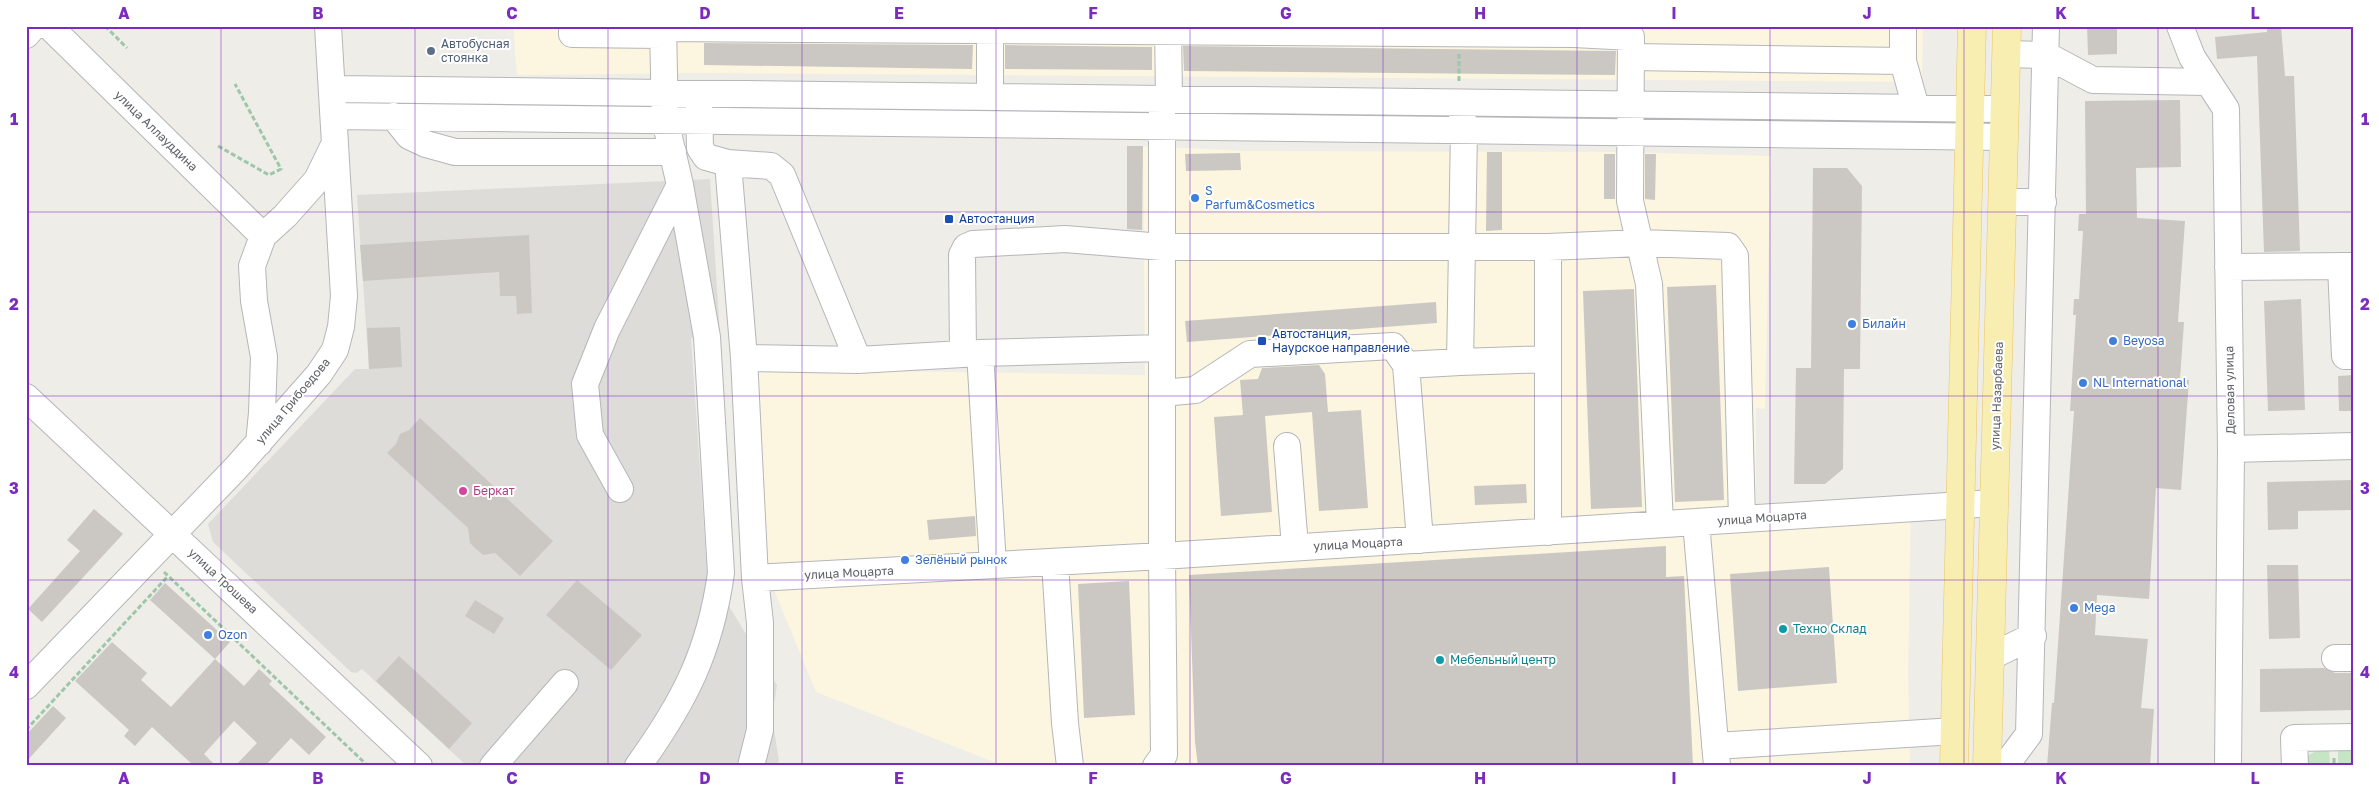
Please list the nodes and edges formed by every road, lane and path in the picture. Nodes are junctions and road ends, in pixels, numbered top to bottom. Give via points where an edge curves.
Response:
1 (34, 26) edge
2 (50, 26) edge
3 (105, 26) edge
4 (328, 26) edge
5 (572, 26) edge
6 (1903, 26) edge
7 (1972, 26) edge
8 (2007, 26) edge
9 (2046, 26) edge
10 (2180, 26) edge
11 (990, 28) edge
12 (1168, 29) edge
13 (663, 30) edge
14 (1574, 30) edge
15 (26, 35) edge
16 (1631, 40) edge
17 (126, 48) dead end
18 (2007, 54) junction
19 (2046, 55) junction
20 (1904, 60) junction
21 (2208, 82) junction
22 (235, 84) dead end
23 (333, 90) junction
24 (664, 94) junction
25 (699, 94) junction
26 (990, 97) junction
27 (1166, 99) junction
28 (1460, 103) junction
29 (1630, 104) junction
30 (1916, 108) junction
31 (1970, 108) junction
32 (2005, 109) junction
33 (334, 116) junction
34 (393, 116) junction
35 (665, 120) junction
36 (699, 121) junction
37 (1162, 127) junction
38 (1464, 130) junction
39 (1630, 132) junction
40 (1969, 136) junction
41 (2004, 137) junction
42 (335, 143) junction
43 (218, 146) dead end
44 (672, 152) junction
45 (728, 163) junction
46 (680, 185) junction
47 (2003, 202) junction
48 (2042, 202) junction
49 (263, 236) junction
50 (1640, 243) junction
51 (1462, 246) junction
52 (1162, 247) junction
53 (1548, 247) junction
54 (2347, 266) edge
55 (2228, 267) junction
56 (1162, 348) junction
57 (972, 353) junction
58 (2353, 356) edge
59 (744, 358) junction
60 (1548, 359) junction
61 (858, 360) junction
62 (1460, 362) junction
63 (1406, 365) junction
64 (1162, 393) junction
65 (26, 397) edge
66 (259, 443) junction
67 (1288, 446) dead end
68 (2353, 446) edge
69 (2231, 449) junction
70 (620, 488) dead end
71 (1994, 503) junction
72 (1960, 505) junction
73 (1742, 519) junction
74 (1696, 522) junction
75 (1660, 524) junction
76 (1548, 532) junction
77 (171, 533) junction
78 (1420, 540) junction
79 (1295, 547) junction
80 (149, 556) junction
81 (1162, 556) junction
82 (1055, 562) junction
83 (993, 565) junction
84 (168, 576) junction
85 (755, 578) junction
86 (2033, 636) junction
87 (1990, 657) junction
88 (565, 683) dead end
89 (26, 686) edge
90 (26, 730) edge
91 (1955, 731) junction
92 (2353, 737) edge
93 (1716, 756) edge
94 (1163, 762) edge
95 (368, 766) edge
96 (419, 766) edge
97 (493, 766) edge
98 (638, 766) edge
99 (751, 766) edge
100 (1070, 766) edge
101 (1954, 766) edge
102 (1987, 766) edge
103 (2005, 766) edge
104 (2228, 766) edge
105 (2295, 766) edge

1 - 15 street
2 - 49 street, улица Аллауддина
3 - 17 path
4 - 23 street, улица Грибоедова
5 - 13 street via 572,34
6 - 20 street
7 - 31 main road
8 - 18 main road, улица Назарбаева
9 - 19 street
10 - 21 street, Деловая улица via 2192,57
11 - 12 street
11 - 13 street
11 - 26 street
12 - 14 street
12 - 27 street
13 - 24 street
14 - 16 street
16 - 20 street
16 - 29 street
18 - 19 street
18 - 32 main road, улица Назарбаева
19 - 21 street via 2093,80
19 - 48 street
20 - 30 street
21 - 55 street, Деловая улица via 2226,109
22 - 43 path via 281,169 270,175
23 - 24 street
23 - 33 street, улица Грибоедова
24 - 25 street
24 - 35 street
25 - 26 street
25 - 36 street
26 - 27 street
27 - 28 street
27 - 37 street
28 - 29 street
28 - 38 street
29 - 30 street
29 - 39 street
30 - 31 street
31 - 32 street
31 - 40 main road
32 - 41 main road, улица Назарбаева
33 - 34 street
33 - 42 street, улица Грибоедова
34 - 35 street
34 - 44 street via 409,136 455,152
35 - 36 street
35 - 44 street
36 - 37 street
36 - 45 street via 700,148 706,157
37 - 38 street
37 - 52 street
38 - 39 street
38 - 51 street
39 - 40 street
39 - 50 street via 1630,201
40 - 41 street
40 - 72 main road
41 - 47 main road, улица Назарбаева
42 - 49 street via 317,180
42 - 66 street, улица Грибоедова via 344,296 342,327 335,350 319,374
44 - 46 street
45 - 59 street
45 - 61 street via 771,166 782,175
46 - 70 street via 607,329 585,384 590,434
46 - 98 street via 707,337 721,573 716,607 698,667 679,705
47 - 48 street
47 - 71 main road, улица Назарбаева
48 - 86 street
49 - 66 street via 252,266 254,301 264,357
50 - 53 street
50 - 73 street via 1724,245 1734,252
50 - 75 street via 1649,284
51 - 52 street
51 - 53 street
51 - 62 street
52 - 56 street
52 - 57 street via 1065,239 969,245 962,255
53 - 60 street
54 - 55 street
54 - 58 street via 2344,356
55 - 69 street, Деловая улица
56 - 57 street
56 - 64 street
57 - 61 street
57 - 83 street
59 - 61 street
59 - 85 street
60 - 62 street
60 - 76 street
62 - 63 street
63 - 64 street via 1393,346 1250,354 1195,390
63 - 78 street
64 - 81 street
65 - 77 street, улица Трошева
66 - 77 street, улица Грибоедова
67 - 79 street
68 - 69 street
69 - 104 street, Деловая улица
71 - 72 street, улица Моцарта
71 - 87 main road, улица Назарбаева
72 - 73 street, улица Моцарта
72 - 91 main road
73 - 74 street, улица Моцарта
74 - 75 street, улица Моцарта
74 - 93 street
75 - 76 street, улица Моцарта
76 - 78 street, улица Моцарта
77 - 80 street, улица Грибоедова
77 - 96 street, улица Трошева
78 - 79 street, улица Моцарта
79 - 81 street, улица Моцарта
80 - 84 path
80 - 89 street, улица Грибоедова
81 - 82 street, улица Моцарта
81 - 94 street
82 - 83 street, улица Моцарта
82 - 100 street
83 - 85 street, улица Моцарта
84 - 90 path
84 - 95 path
85 - 99 street via 760,623 760,730
86 - 87 street
86 - 103 street via 2029,734
87 - 102 main road, улица Назарбаева
88 - 97 street
91 - 93 street
91 - 101 main road
92 - 105 street via 2294,738

